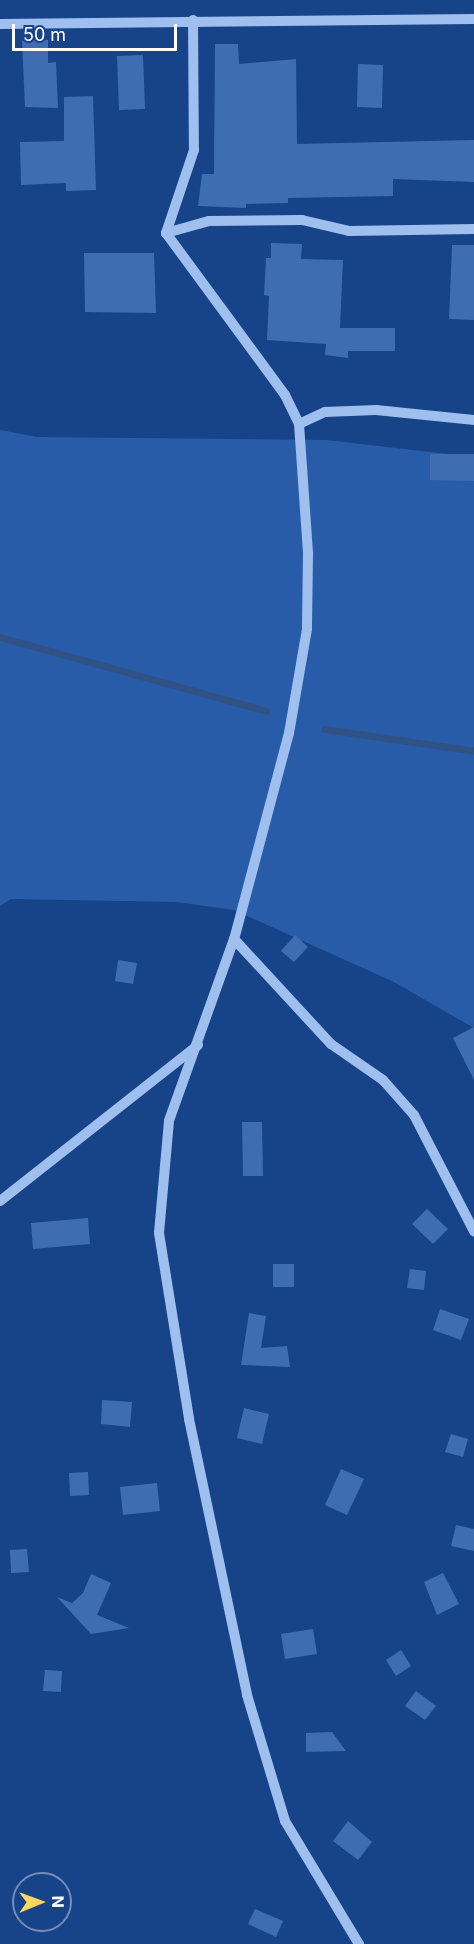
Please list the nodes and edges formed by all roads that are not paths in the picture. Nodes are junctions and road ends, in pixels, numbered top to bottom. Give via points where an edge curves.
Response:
1 (474, 19) edge
2 (193, 20) junction
3 (0, 24) edge
4 (474, 229) edge
5 (166, 233) junction
6 (474, 420) edge
7 (299, 424) junction
8 (234, 939) junction
9 (198, 1045) junction
10 (0, 1202) edge
11 (474, 1231) edge
12 (359, 1944) edge

1 - 2 street
2 - 3 street
2 - 5 street via 194,150
4 - 5 street via 349,231 302,220 221,220
5 - 7 street via 285,395
6 - 7 street via 376,410 325,412
7 - 8 street via 308,554 307,629 289,733
8 - 9 street
8 - 11 street via 331,1044 383,1080 414,1115
9 - 10 street
9 - 12 street via 169,1121 159,1233 189,1419 247,1695 285,1821

